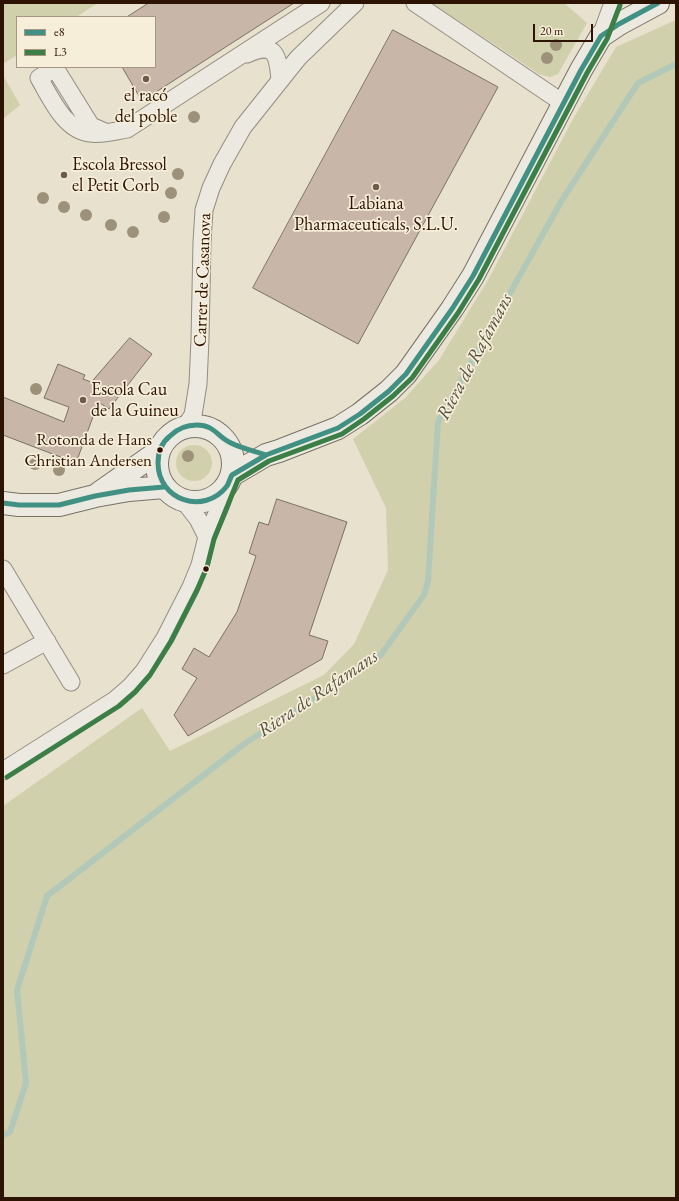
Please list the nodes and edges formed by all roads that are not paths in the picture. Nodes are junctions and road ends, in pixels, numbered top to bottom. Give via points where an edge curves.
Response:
1 (321, 3) edge
2 (355, 3) edge
3 (415, 3) edge
4 (613, 3) edge
5 (658, 3) edge
6 (601, 36) junction
7 (235, 59) junction
8 (280, 80) junction
9 (563, 103) junction
10 (105, 132) dead end
11 (184, 427) junction
12 (227, 441) junction
13 (159, 451) junction
14 (266, 455) junction
15 (230, 480) junction
16 (164, 487) junction
17 (95, 496) junction
18 (184, 500) junction
19 (3, 503) edge
20 (207, 537) junction
21 (3, 568) edge
22 (47, 641) junction
23 (3, 665) edge
24 (70, 682) dead end
25 (3, 771) edge

1 - 7 street
2 - 8 street, Carrer de Casanova via 298,58
3 - 9 street
4 - 6 street
5 - 6 street
6 - 9 street
7 - 8 street via 253,51 271,50 276,54
7 - 10 street via 126,129
8 - 11 street, Carrer de Casanova via 243,127 219,170 204,210 198,384 193,415
9 - 14 street via 473,276 406,374 389,391 338,428
11 - 12 street via 197,425 208,428
11 - 13 street via 164,440
12 - 14 street
12 - 15 street via 233,452 235,464
13 - 16 street via 158,475
13 - 17 street
14 - 15 street
15 - 18 street via 219,494 208,500
15 - 20 street
16 - 17 street
16 - 18 street
17 - 19 street via 59,505 18,506
18 - 20 street
20 - 25 street via 200,565 191,586 165,638 144,671 115,700
21 - 22 street
22 - 23 street
22 - 24 street

